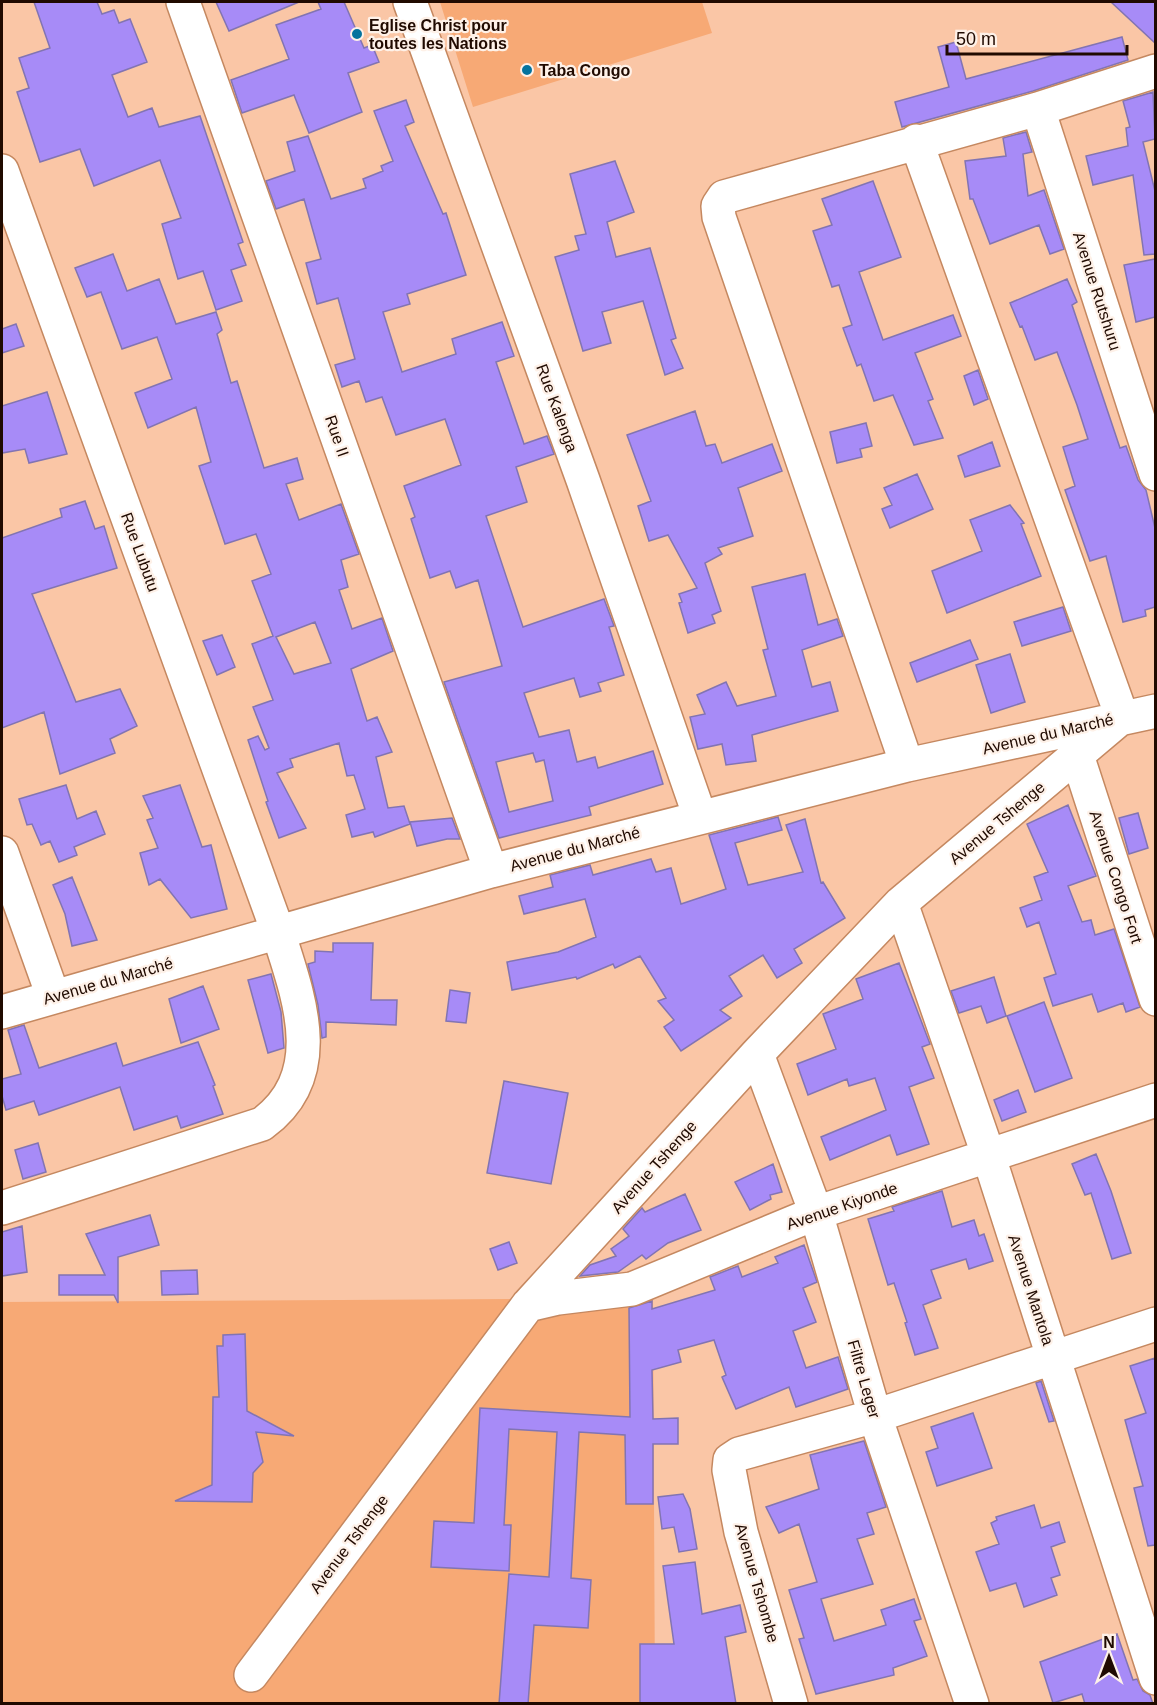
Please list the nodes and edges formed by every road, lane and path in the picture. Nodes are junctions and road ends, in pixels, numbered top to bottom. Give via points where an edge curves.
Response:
1 (183, 2) edge
2 (410, 2) edge
3 (1155, 71) edge
4 (1038, 109) junction
5 (915, 141) junction
6 (2, 171) edge
7 (1155, 474) edge
8 (1155, 711) edge
9 (1122, 717) junction
10 (1077, 755) junction
11 (907, 765) junction
12 (699, 817) junction
13 (2, 853) edge
14 (490, 871) junction
15 (901, 903) junction
16 (278, 932) junction
17 (53, 996) junction
18 (1155, 999) edge
19 (2, 1012) edge
20 (757, 1054) junction
21 (1155, 1100) edge
22 (988, 1157) junction
23 (2, 1208) edge
24 (816, 1213) junction
25 (528, 1305) junction
26 (1155, 1324) edge
27 (1053, 1358) junction
28 (875, 1416) junction
29 (251, 1675) dead end
30 (1155, 1678) edge
31 (791, 1704) edge
32 (972, 1704) edge

1 - 14 street, Rue II
2 - 12 street, Rue Kalenga via 583,480
3 - 4 street
4 - 5 street
4 - 7 street, Avenue Rutshuru
5 - 9 street
5 - 11 street via 724,197 718,206
6 - 16 street, Rue Lubutu
8 - 9 street, Avenue du Marché
9 - 10 street, Avenue Tshenge
9 - 11 street, Avenue du Marché
10 - 15 street, Avenue Tshenge
10 - 18 street, Avenue Congo Fort
11 - 12 street, Avenue du Marché
12 - 14 street, Avenue du Marché
13 - 17 street
14 - 16 street, Avenue du Marché
15 - 20 street, Avenue Tshenge
15 - 22 street, Avenue Mantola
16 - 17 street, Avenue du Marché
16 - 23 street, Rue Lubutu via 297,992 305,1048 291,1094 280,1111 262,1124
17 - 19 street, Avenue du Marché
20 - 24 street, Filtre Leger
20 - 25 street, Avenue Tshenge
21 - 22 street, Avenue Kiyonde
22 - 24 street, Avenue Kiyonde
22 - 27 street, Avenue Mantola
24 - 25 street, Avenue Kiyonde via 632,1289
24 - 28 street, Filtre Leger
25 - 29 street, Avenue Tshenge
26 - 27 street
27 - 28 street
27 - 30 street, Avenue Mantola
28 - 31 street, Avenue Tshombe via 739,1454 730,1460 741,1532
28 - 32 street, Filtre Leger

